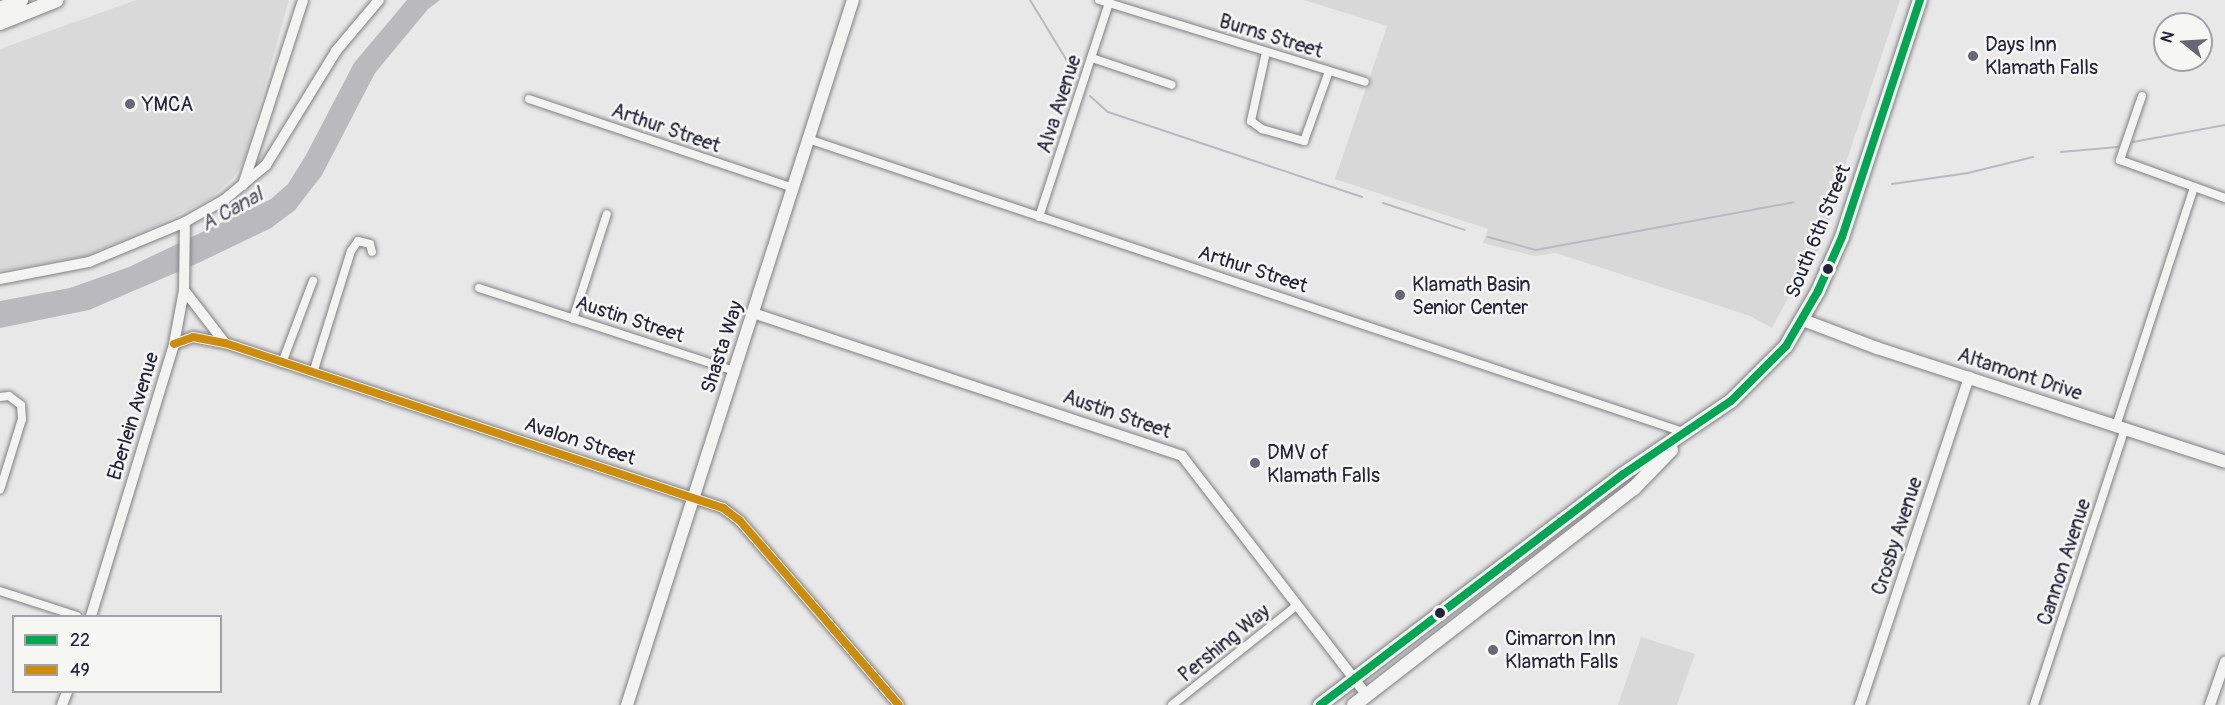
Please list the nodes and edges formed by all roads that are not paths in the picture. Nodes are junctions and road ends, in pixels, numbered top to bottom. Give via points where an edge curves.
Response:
1 (21, 0) edge
2 (57, 0) edge
3 (303, 0) edge
4 (379, 0) edge
5 (853, 0) edge
6 (1099, 0) edge
7 (1920, 0) edge
8 (1109, 2) edge
9 (0, 9) edge
10 (0, 23) edge
11 (1266, 52) junction
12 (1092, 58) junction
13 (1329, 71) junction
14 (1365, 82) dead end
15 (1172, 85) dead end
16 (2142, 96) dead end
17 (529, 99) dead end
18 (808, 139) junction
19 (243, 186) junction
20 (793, 188) junction
21 (2194, 188) junction
22 (2225, 198) edge
23 (607, 214) dead end
24 (1039, 217) junction
25 (186, 222) junction
26 (372, 252) dead end
27 (0, 279) edge
28 (313, 280) dead end
29 (479, 288) dead end
30 (184, 290) junction
31 (753, 313) junction
32 (573, 319) junction
33 (1803, 320) junction
34 (225, 343) junction
35 (174, 344) junction
36 (282, 363) junction
37 (734, 371) junction
38 (313, 373) junction
39 (1969, 378) junction
40 (0, 397) edge
41 (2121, 428) junction
42 (1687, 433) junction
43 (2225, 462) edge
44 (0, 490) edge
45 (695, 497) junction
46 (0, 591) edge
47 (1296, 606) junction
48 (74, 615) edge
49 (91, 615) edge
50 (2225, 662) edge
51 (1354, 678) junction
52 (1367, 695) junction
53 (627, 705) edge
54 (899, 705) edge
55 (1173, 705) edge
56 (1320, 705) edge
57 (1354, 705) edge
58 (1860, 705) edge
59 (2034, 705) edge
60 (2210, 705) edge

1 - 9 main road
2 - 10 main road
3 - 19 street
4 - 19 street via 336,51 266,165
5 - 18 main road, Shasta Way
6 - 8 street, Burns Street
7 - 33 main road, South 6th Street via 1842,237
8 - 11 street, Burns Street
8 - 12 street, Alva Avenue
11 - 13 street, Burns Street
11 - 13 street via 1251,121 1262,129 1304,141
12 - 15 street
12 - 24 street, Alva Avenue
13 - 14 street, Burns Street
16 - 21 street via 2120,160
17 - 20 street, Arthur Street
18 - 20 main road, Shasta Way
18 - 24 street, Arthur Street
19 - 25 street
20 - 31 main road, Shasta Way
21 - 22 street
21 - 41 street, Cannon Avenue
23 - 32 street
24 - 42 street, Arthur Street
25 - 27 street via 89,262
25 - 30 street, Eberlein Avenue
26 - 38 street via 370,244 358,241 351,251
28 - 36 street
29 - 32 street, Austin Street
30 - 34 street
30 - 35 street, Eberlein Avenue
31 - 37 main road, Shasta Way
31 - 47 street, Austin Street via 1182,456
32 - 37 street, Austin Street
33 - 39 main road, Altamont Drive
33 - 42 main road, South 6th Street via 1762,372
34 - 35 street, Avalon Street via 193,337
34 - 36 street, Avalon Street
35 - 49 street, Eberlein Avenue
36 - 38 street, Avalon Street
37 - 45 main road, Shasta Way
38 - 45 street, Avalon Street
39 - 41 main road, Altamont Drive
39 - 58 street, Crosby Avenue
40 - 44 street via 9,396 21,405 22,419
41 - 43 main road, Altamont Drive
41 - 59 street, Cannon Avenue
42 - 51 main road, South 6th Street via 1622,476
42 - 52 main road, South 6th Street via 1634,488
45 - 53 main road, Shasta Way
45 - 54 street, Avalon Street via 723,508 740,521
46 - 48 street
47 - 51 street, Austin Street
47 - 55 street, Pershing Way
50 - 60 street
51 - 52 street, Austin Street
51 - 56 main road, South 6th Street
52 - 57 main road, South 6th Street

